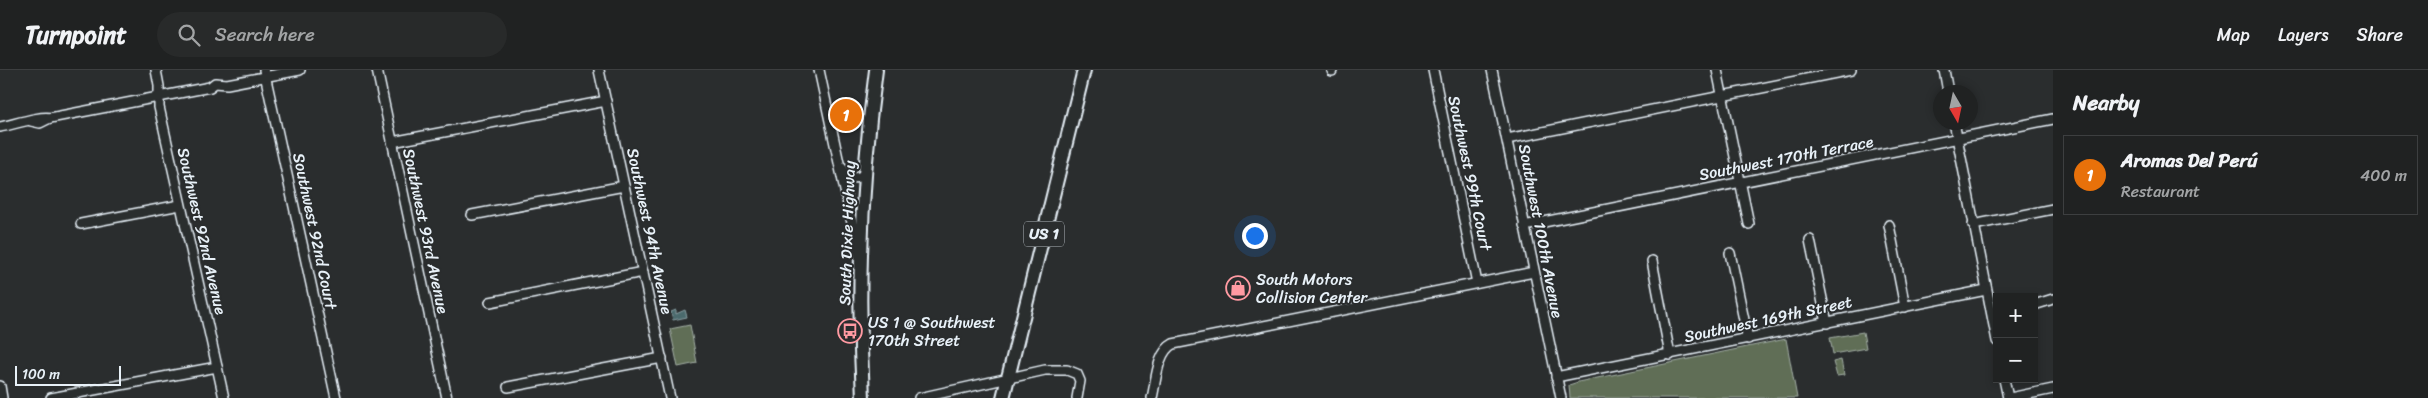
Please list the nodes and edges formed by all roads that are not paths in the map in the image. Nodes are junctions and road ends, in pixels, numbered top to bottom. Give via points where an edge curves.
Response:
1 (156, 70) edge
2 (300, 70) edge
3 (377, 70) edge
4 (599, 70) edge
5 (820, 70) edge
6 (876, 70) edge
7 (1084, 70) edge
8 (1432, 70) edge
9 (1492, 70) edge
10 (1717, 70) edge
11 (1851, 70) edge
12 (1944, 70) edge
13 (265, 73) edge
14 (1947, 85) edge
15 (1722, 96) junction
16 (159, 97) junction
17 (606, 101) junction
18 (2053, 119) edge
19 (0, 127) edge
20 (1956, 130) edge
21 (1957, 138) junction
22 (1508, 139) junction
23 (392, 142) junction
24 (840, 164) junction
25 (865, 173) junction
26 (1740, 182) junction
27 (624, 186) junction
28 (180, 205) junction
29 (2053, 209) edge
30 (472, 215) dead end
31 (81, 224) dead end
32 (1749, 224) dead end
33 (1889, 225) dead end
34 (1973, 225) junction
35 (1524, 226) junction
36 (1810, 240) dead end
37 (1730, 254) dead end
38 (1652, 261) dead end
39 (860, 263) junction
40 (643, 272) junction
41 (1534, 272) junction
42 (1478, 283) junction
43 (1986, 290) junction
44 (2053, 299) edge
45 (490, 302) dead end
46 (2038, 304) edge
47 (1905, 307) junction
48 (1993, 311) edge
49 (1827, 323) junction
50 (1748, 339) junction
51 (1670, 355) junction
52 (662, 358) junction
53 (217, 367) junction
54 (1556, 377) junction
55 (1008, 379) junction
56 (2005, 383) edge
57 (0, 386) edge
58 (508, 387) dead end
59 (2053, 389) edge
60 (2, 398) edge
61 (51, 398) edge
62 (224, 398) edge
63 (336, 398) edge
64 (447, 398) edge
65 (670, 398) edge
66 (863, 398) edge
67 (918, 398) edge
68 (1003, 398) edge
69 (1077, 398) edge
70 (1152, 398) edge
71 (1561, 398) edge
72 (2009, 398) edge

1 - 16 street, Southwest 92nd Avenue
2 - 13 street
3 - 23 street, Southwest 93rd Avenue
4 - 17 street, Southwest 94th Avenue
5 - 24 street
6 - 25 highway, South Dixie Highway
7 - 55 highway, US 1
8 - 42 street, Southwest 99th Court
9 - 22 street, Southwest 100th Avenue
10 - 15 street
11 - 15 street
12 - 14 street
13 - 16 street
13 - 63 street, Southwest 92nd Court
15 - 22 street
15 - 26 street
16 - 19 street via 50,118 40,123 31,121
16 - 28 street, Southwest 92nd Avenue
17 - 23 street
17 - 27 street, Southwest 94th Avenue
18 - 21 street, Southwest 170th Terrace
20 - 21 street
21 - 26 street, Southwest 170th Terrace
21 - 34 street
22 - 35 street, Southwest 100th Avenue
23 - 64 street, Southwest 93rd Avenue
24 - 25 street via 851,178
24 - 39 street
25 - 39 highway, South Dixie Highway
26 - 32 street
26 - 35 street, Southwest 170th Terrace
27 - 30 street
27 - 40 street, Southwest 94th Avenue
28 - 31 street
28 - 53 street, Southwest 92nd Avenue
29 - 34 street
33 - 47 street
34 - 43 street
35 - 41 street, Southwest 100th Avenue
36 - 49 street
37 - 50 street
38 - 51 street
39 - 66 highway, South Dixie Highway
40 - 45 street
40 - 52 street, Southwest 94th Avenue
41 - 42 street
41 - 54 street, Southwest 100th Avenue
42 - 70 street via 1170,346 1162,356
43 - 47 street, Southwest 169th Street
43 - 48 street
44 - 46 street
47 - 49 street, Southwest 169th Street
49 - 50 street, Southwest 169th Street
50 - 51 street, Southwest 169th Street
51 - 54 street, Southwest 169th Street
52 - 58 street
52 - 65 street, Southwest 94th Avenue
53 - 61 street
53 - 62 street, Southwest 92nd Avenue
54 - 71 street, Southwest 100th Avenue
55 - 67 street
55 - 68 highway, US 1
55 - 69 street via 1045,370 1072,371 1079,376
56 - 72 street
57 - 60 street
59 - 72 street

